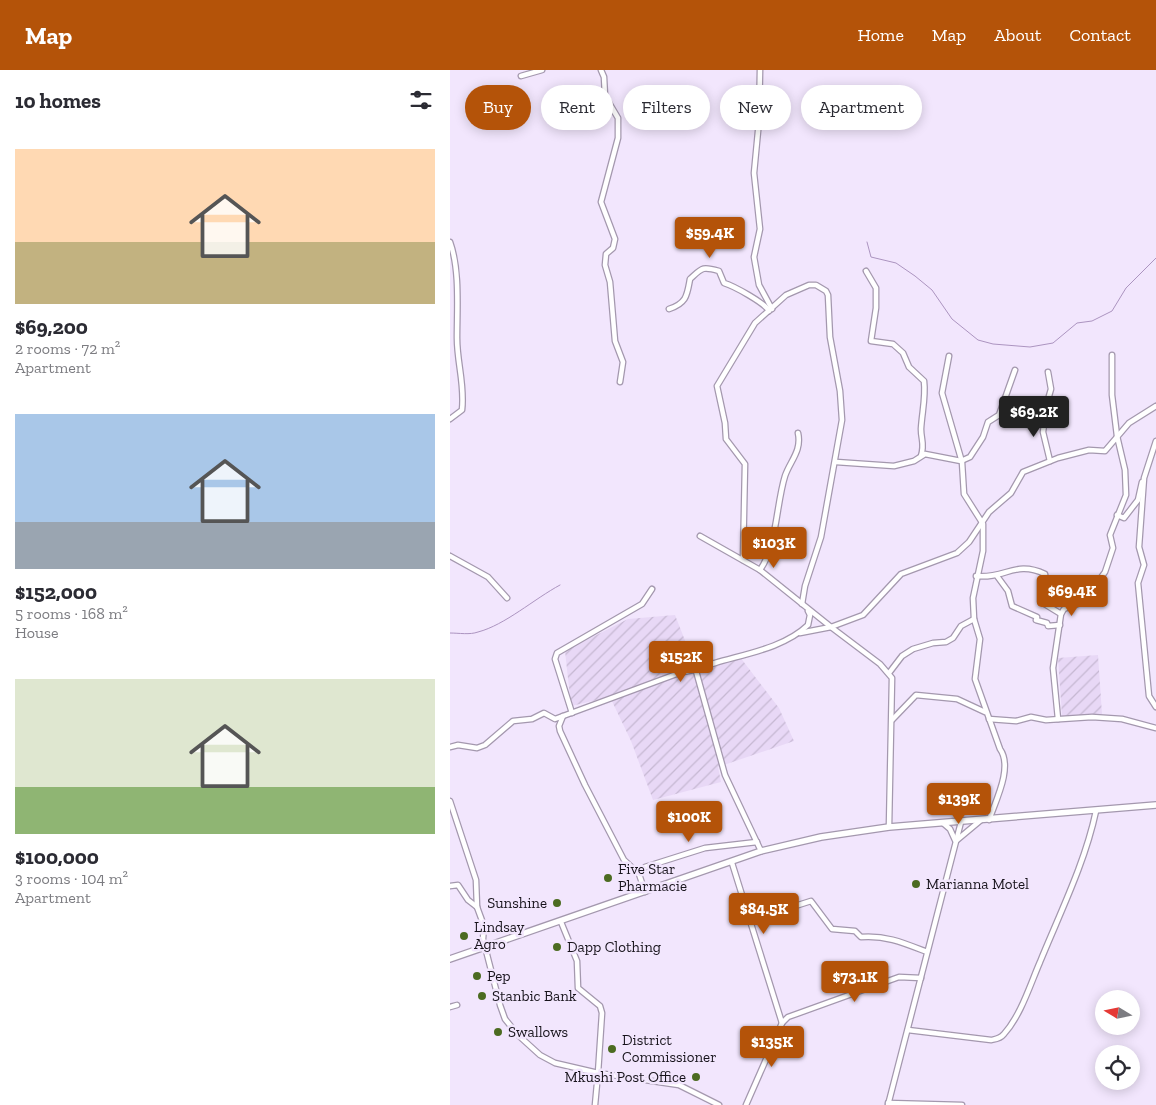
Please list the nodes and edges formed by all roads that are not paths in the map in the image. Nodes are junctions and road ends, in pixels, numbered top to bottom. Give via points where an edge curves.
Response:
1 (542, 70) edge
2 (601, 70) edge
3 (760, 70) edge
4 (521, 76) dead end
5 (450, 242) edge
6 (866, 270) dead end
7 (669, 309) dead end
8 (771, 310) junction
9 (458, 316) junction
10 (450, 318) edge
11 (1112, 354) dead end
12 (949, 356) dead end
13 (1015, 370) dead end
14 (1048, 372) dead end
15 (620, 382) dead end
16 (1156, 406) edge
17 (450, 419) edge
18 (798, 433) dead end
19 (1117, 436) junction
20 (1156, 441) edge
21 (921, 456) junction
22 (961, 461) junction
23 (1050, 461) junction
24 (836, 462) junction
25 (1144, 478) junction
26 (1117, 515) junction
27 (982, 524) junction
28 (700, 536) dead end
29 (450, 556) edge
30 (743, 560) junction
31 (760, 570) junction
32 (976, 576) junction
33 (997, 576) junction
34 (652, 589) dead end
35 (507, 598) dead end
36 (804, 606) junction
37 (1060, 614) junction
38 (974, 618) junction
39 (1060, 625) junction
40 (831, 627) junction
41 (792, 636) junction
42 (696, 671) junction
43 (889, 673) junction
44 (1156, 707) edge
45 (985, 712) junction
46 (572, 713) junction
47 (563, 716) junction
48 (989, 719) junction
49 (1058, 719) junction
50 (892, 720) junction
51 (1156, 728) edge
52 (450, 747) edge
53 (450, 801) edge
54 (1156, 805) edge
55 (1096, 811) junction
56 (982, 820) junction
57 (989, 820) junction
58 (456, 822) junction
59 (961, 822) junction
60 (943, 823) junction
61 (450, 825) edge
62 (888, 827) junction
63 (956, 841) junction
64 (757, 842) junction
65 (761, 851) junction
66 (732, 863) junction
67 (639, 874) junction
68 (450, 886) edge
69 (645, 892) junction
70 (477, 907) junction
71 (749, 919) junction
72 (561, 922) junction
73 (485, 948) junction
74 (927, 952) junction
75 (450, 959) edge
76 (921, 978) junction
77 (457, 1005) dead end
78 (450, 1007) edge
79 (779, 1014) junction
80 (788, 1017) junction
81 (782, 1023) junction
82 (908, 1030) junction
83 (598, 1072) junction
84 (888, 1104) edge
85 (595, 1105) edge
86 (719, 1105) edge
87 (746, 1105) edge
88 (962, 1105) edge

1 - 4 street
2 - 15 street via 605,96 618,118 618,138 601,202 615,239 613,248 606,254 605,265 610,282 615,341 623,362
3 - 8 street via 754,173 760,229 754,257 760,285
5 - 9 street
6 - 21 street via 876,288 871,341 893,344 903,353 909,368 924,380
7 - 8 street via 681,304 689,293 690,279 700,269 706,268 718,271 724,283
8 - 24 street via 786,295 803,286 816,285 826,290 842,420
8 - 30 street via 755,323 716,390 724,414 726,439 745,464
9 - 10 street
9 - 17 street via 462,406 461,412
11 - 19 street via 1111,387
12 - 22 street via 942,393
13 - 22 street via 999,415 988,422 970,457
14 - 23 street via 1052,389 1043,432
16 - 19 street via 1129,423
18 - 31 street via 797,452 785,476 772,538
19 - 23 street via 1105,451 1089,450
19 - 26 street via 1126,489 1124,503
20 - 25 street
21 - 22 street via 929,454
21 - 24 street via 914,462 894,466
22 - 27 street via 964,494
23 - 27 street via 1023,472 1011,493 989,512
24 - 36 street via 821,537 805,586
25 - 26 street via 1138,489 1138,500 1124,518
25 - 44 street via 1139,547 1144,565 1138,590 1149,696
26 - 37 street via 1110,535 1113,553 1105,572 1083,602 1064,609
27 - 32 street via 983,551
27 - 40 street via 958,554 901,574 863,615
28 - 30 street
29 - 35 street via 488,577
30 - 31 street
31 - 36 street
32 - 33 street
32 - 38 street
33 - 37 street via 1029,568 1045,574 1043,603
33 - 39 street via 1008,592 1012,606 1037,617 1036,620 1048,626
34 - 46 street via 642,604 557,654 554,659
36 - 40 street
36 - 41 street via 810,615 808,625
37 - 39 street
38 - 43 street via 946,642 913,649 902,656
38 - 45 street via 980,639 975,679
39 - 49 street via 1053,668
40 - 41 street
40 - 43 street
41 - 42 street
42 - 46 street via 682,672
42 - 64 street via 725,775
43 - 50 street via 893,686
45 - 48 street
45 - 50 street via 961,700 916,695
46 - 47 street
47 - 52 street via 554,719 544,713 513,722 477,748
47 - 67 street via 560,731 585,785 624,860
48 - 49 street
48 - 57 street via 1006,762
49 - 51 street via 1105,718
50 - 62 street
53 - 58 street
54 - 55 main road
55 - 57 main road
55 - 82 street via 1088,842 1045,949 1005,1034 991,1040
56 - 57 main road
56 - 59 main road
56 - 63 street
58 - 61 street
58 - 70 street via 476,880
59 - 60 main road
59 - 63 street
60 - 62 main road
60 - 63 street
62 - 65 main road via 821,837
63 - 74 street
64 - 65 street
64 - 67 street via 705,848 645,867
65 - 66 main road
66 - 69 main road
66 - 71 street
67 - 69 street
68 - 70 street via 458,885
69 - 72 main road
70 - 73 street via 484,926
71 - 74 street via 811,901 832,929 855,931 861,937 889,937
71 - 79 street
72 - 73 main road
72 - 83 street via 577,961 578,988 600,1006 602,1013
73 - 75 main road
73 - 83 street via 505,1019 518,1034 540,1055 555,1063
74 - 76 street
76 - 80 street via 899,977
76 - 82 street
77 - 78 street
79 - 80 street
79 - 81 street
80 - 81 street
81 - 87 street
82 - 84 street
83 - 85 street
83 - 86 street via 679,1085
84 - 88 street

